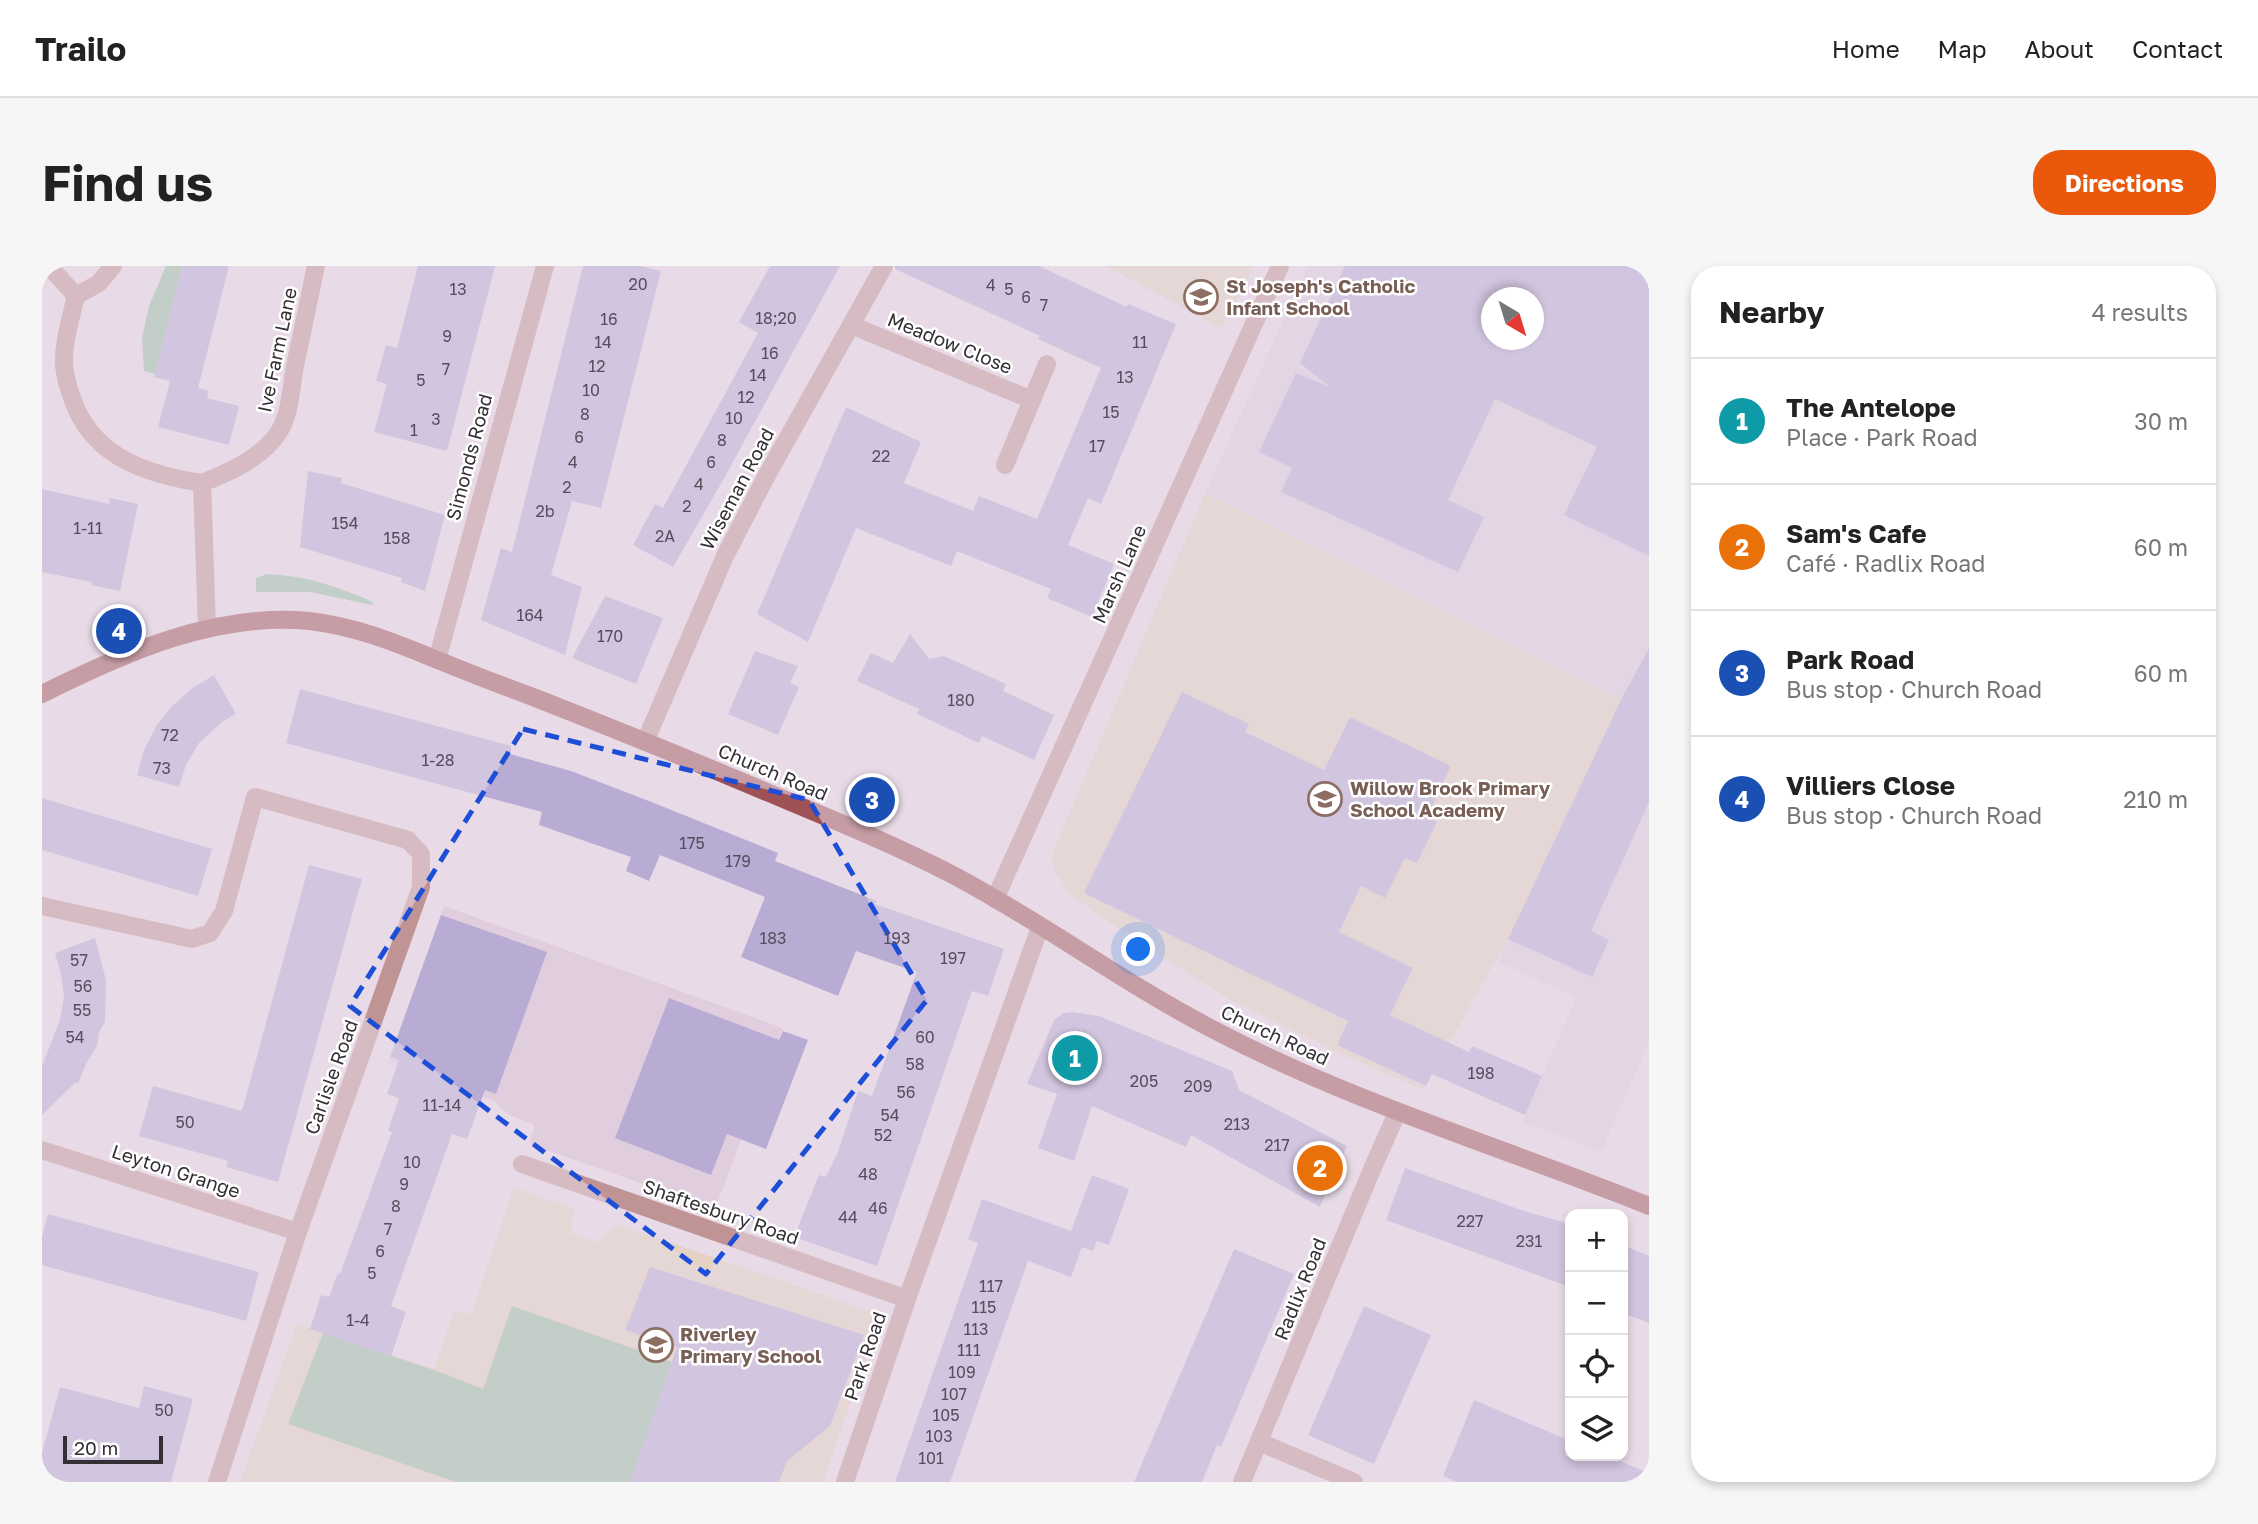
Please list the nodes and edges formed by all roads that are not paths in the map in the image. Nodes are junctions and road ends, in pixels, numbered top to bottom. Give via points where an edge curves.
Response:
1 (49, 266) edge
2 (113, 266) edge
3 (316, 266) edge
4 (545, 266) edge
5 (884, 266) edge
6 (1280, 266) edge
7 (76, 296) junction
8 (851, 325) junction
9 (1047, 365) dead end
10 (1032, 400) junction
11 (1005, 466) dead end
12 (202, 483) junction
13 (207, 628) junction
14 (437, 660) junction
15 (42, 694) edge
16 (645, 742) junction
17 (995, 898) junction
18 (42, 906) edge
19 (1040, 927) junction
20 (1397, 1113) junction
21 (42, 1150) edge
22 (522, 1164) dead end
23 (1649, 1206) edge
24 (298, 1232) junction
25 (907, 1300) junction
26 (1259, 1442) junction
27 (217, 1482) edge
28 (845, 1482) edge
29 (1242, 1482) edge
30 (1354, 1482) edge

1 - 7 street
2 - 7 street via 99,283
3 - 12 street, Ive Farm Lane via 292,396 274,440 257,456
4 - 14 street, Simonds Road
5 - 8 street, Wiseman Road
6 - 17 street, Marsh Lane
7 - 12 street via 64,365 79,415 112,454 164,476
8 - 10 street, Meadow Close
8 - 16 street, Wiseman Road via 725,556
9 - 10 street
10 - 11 street
12 - 13 street
13 - 14 main road, Church Road via 271,620 309,621 353,628
13 - 15 main road, Church Road via 134,652
14 - 16 main road, Church Road
16 - 17 main road, Church Road via 865,832
17 - 19 main road, Church Road
18 - 24 street, Carlisle Road via 192,939 209,933 224,911 255,797 408,840 421,853 421,887
19 - 20 main road, Church Road via 1213,1030
19 - 25 street, Park Road
20 - 23 main road, Church Road
20 - 26 street, Radlix Road
21 - 24 street, Leyton Grange
22 - 25 street, Shaftesbury Road
24 - 27 street, Carlisle Road
25 - 28 street, Park Road
26 - 29 street, Radlix Road
26 - 30 street

